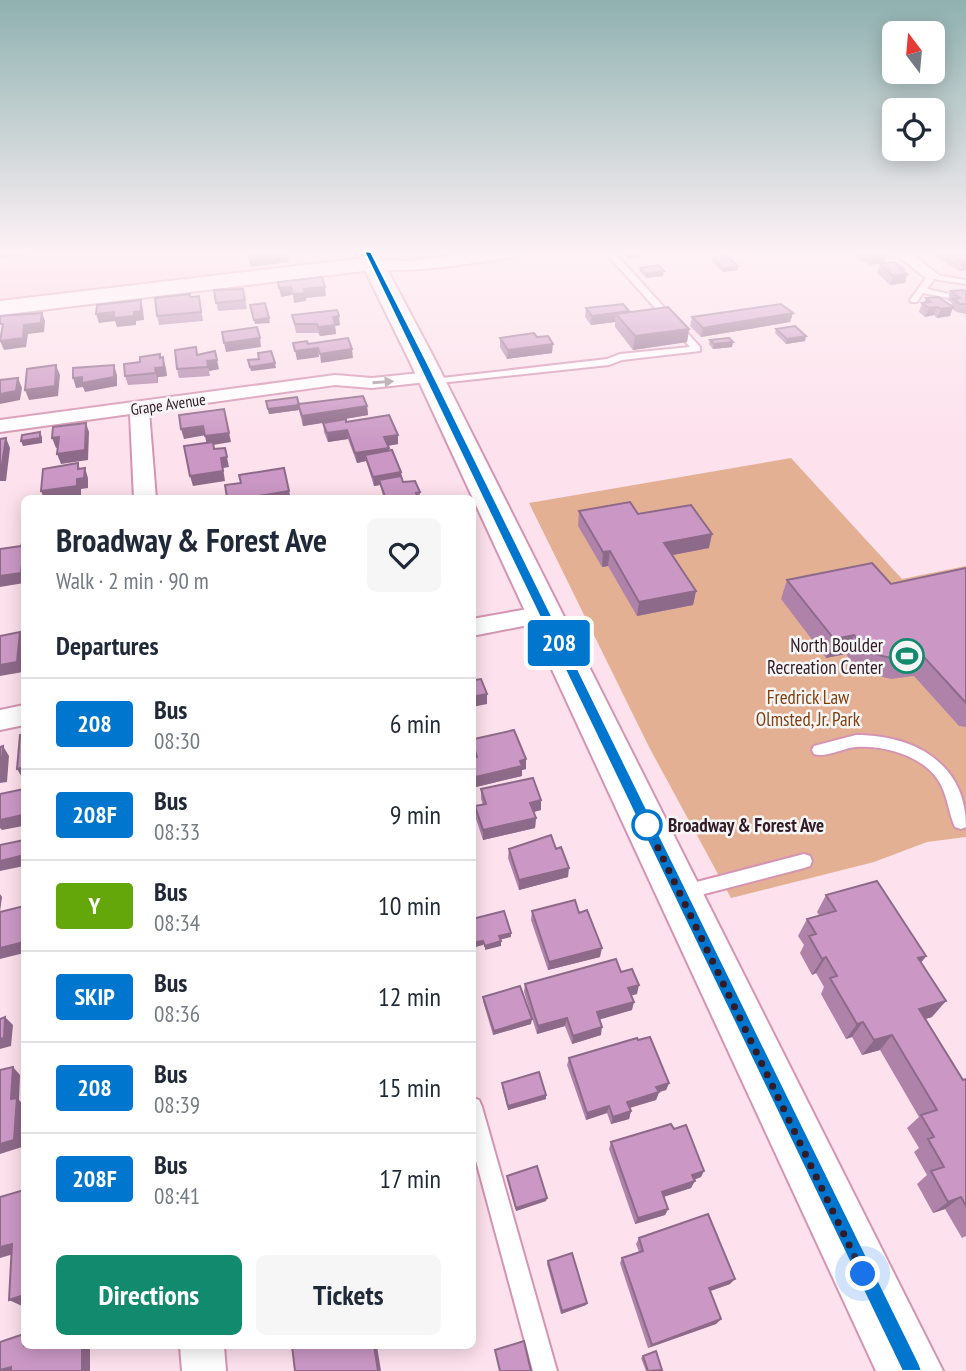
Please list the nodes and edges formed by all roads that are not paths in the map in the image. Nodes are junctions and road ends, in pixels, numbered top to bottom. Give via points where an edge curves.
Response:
1 (399, 316) edge
2 (667, 316) edge
3 (428, 373) junction
4 (335, 380) joint
5 (139, 408) junction
6 (0, 426) edge
7 (145, 495) edge
8 (545, 614) junction
9 (476, 627) edge
10 (21, 716) edge
11 (0, 720) edge
12 (819, 750) dead end
13 (961, 822) dead end
14 (804, 861) dead end
15 (680, 893) junction
16 (476, 1121) edge
17 (202, 1349) edge
18 (204, 1371) edge
19 (545, 1371) edge
20 (910, 1371) edge

1 - 3 main road
2 - 3 lane via 697,349
3 - 4 street, Grape Avenue via 372,383
3 - 8 main road
4 - 5 street, Grape Avenue
5 - 6 street, Grape Avenue
5 - 7 street
8 - 9 street
8 - 15 main road
10 - 11 street
12 - 13 lane via 856,741 883,743 927,759 951,790
14 - 15 lane
15 - 20 main road
16 - 19 lane
17 - 18 street

